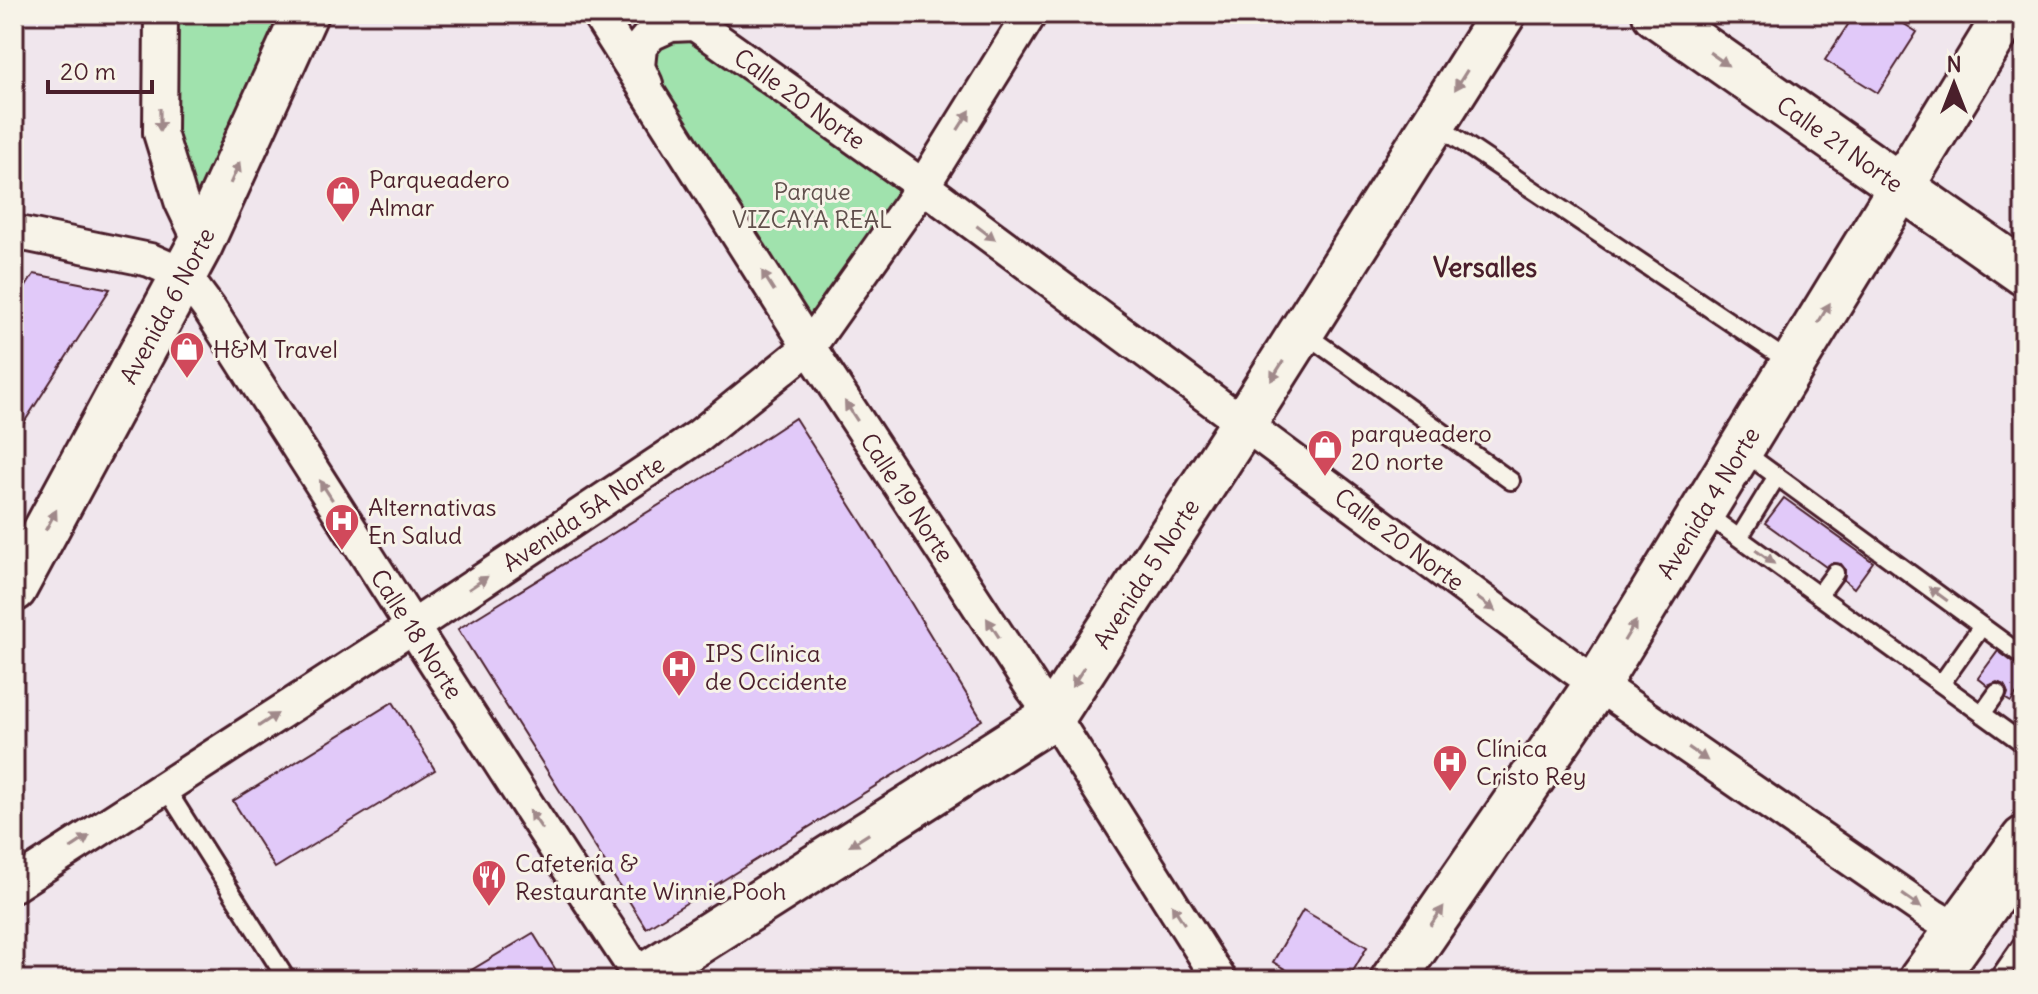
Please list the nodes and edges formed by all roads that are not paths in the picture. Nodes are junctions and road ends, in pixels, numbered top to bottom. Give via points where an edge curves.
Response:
1 (161, 14) edge
2 (305, 14) edge
3 (598, 14) edge
4 (1030, 14) edge
5 (1503, 14) edge
6 (1655, 14) edge
7 (2007, 14) edge
8 (688, 19) edge
9 (650, 95) junction
10 (1434, 123) junction
11 (923, 186) junction
12 (1900, 187) junction
13 (14, 232) edge
14 (193, 259) junction
15 (2024, 273) edge
16 (1302, 331) junction
17 (809, 347) junction
18 (1793, 364) junction
19 (1243, 424) junction
20 (1740, 449) junction
21 (1777, 476) junction
22 (1511, 481) dead end
23 (1702, 511) junction
24 (1739, 538) junction
25 (1835, 573) dead end
26 (14, 589) edge
27 (1819, 595) junction
28 (414, 626) junction
29 (1982, 626) junction
30 (2022, 658) edge
31 (1597, 684) junction
32 (1941, 684) junction
33 (1997, 693) dead end
34 (1982, 714) junction
35 (1053, 716) junction
36 (2024, 744) edge
37 (165, 787) junction
38 (2024, 839) edge
39 (2024, 876) edge
40 (14, 885) edge
41 (1958, 930) junction
42 (2024, 941) edge
43 (640, 979) edge
44 (287, 980) edge
45 (1220, 980) edge
46 (1393, 980) edge
47 (1921, 980) edge
48 (1950, 980) edge
49 (1997, 980) edge

1 -> 14 street, Calle 18 Norte via 160,133
14 -> 2 street, Avenida 6 Norte
3 - 9 street, Calle 19 Norte
11 -> 4 street, Avenida 5A Norte
5 -> 10 street, Avenida 5 Norte
6 -> 12 street, Calle 21 Norte
7 - 12 street, Avenida 4 Norte
8 - 9 street, Calle 20 Norte via 651,34 640,47 638,67
8 - 11 street, Calle 20 Norte
17 -> 9 street, Calle 19 Norte
10 - 16 street, Avenida 5 Norte
10 - 18 lane
11 - 17 street, Avenida 5A Norte
11 -> 19 street, Calle 20 Norte
12 - 15 street, Calle 21 Norte
18 -> 12 street, Avenida 4 Norte
13 - 14 street via 150,260
26 -> 14 street, Avenida 6 Norte
28 -> 14 street, Calle 18 Norte via 210,310
16 -> 19 street, Avenida 5 Norte
16 - 22 lane
28 -> 17 street, Avenida 5A Norte via 699,436
35 -> 17 street, Calle 19 Norte
18 - 20 street, Avenida 4 Norte
19 -> 31 street, Calle 20 Norte
19 -> 35 street, Avenida 5 Norte
20 - 21 lane
20 - 23 street, Avenida 4 Norte
21 - 24 lane
29 -> 21 lane via 1857,543
23 - 24 lane
31 -> 23 street, Avenida 4 Norte
24 -> 27 lane
25 - 27 lane
27 - 32 lane
37 -> 28 street, Avenida 5A Norte
43 -> 28 street, Calle 18 Norte
29 - 30 lane
29 - 32 lane
31 -> 41 street, Calle 20 Norte
46 -> 31 street, Avenida 4 Norte
32 - 34 lane
33 - 34 lane
34 - 36 lane
35 -> 43 street, Avenida 5 Norte
45 -> 35 street, Calle 19 Norte
40 -> 37 street, Avenida 5A Norte
37 - 44 lane
38 - 41 street
39 - 48 lane
41 - 47 street
42 - 49 lane

